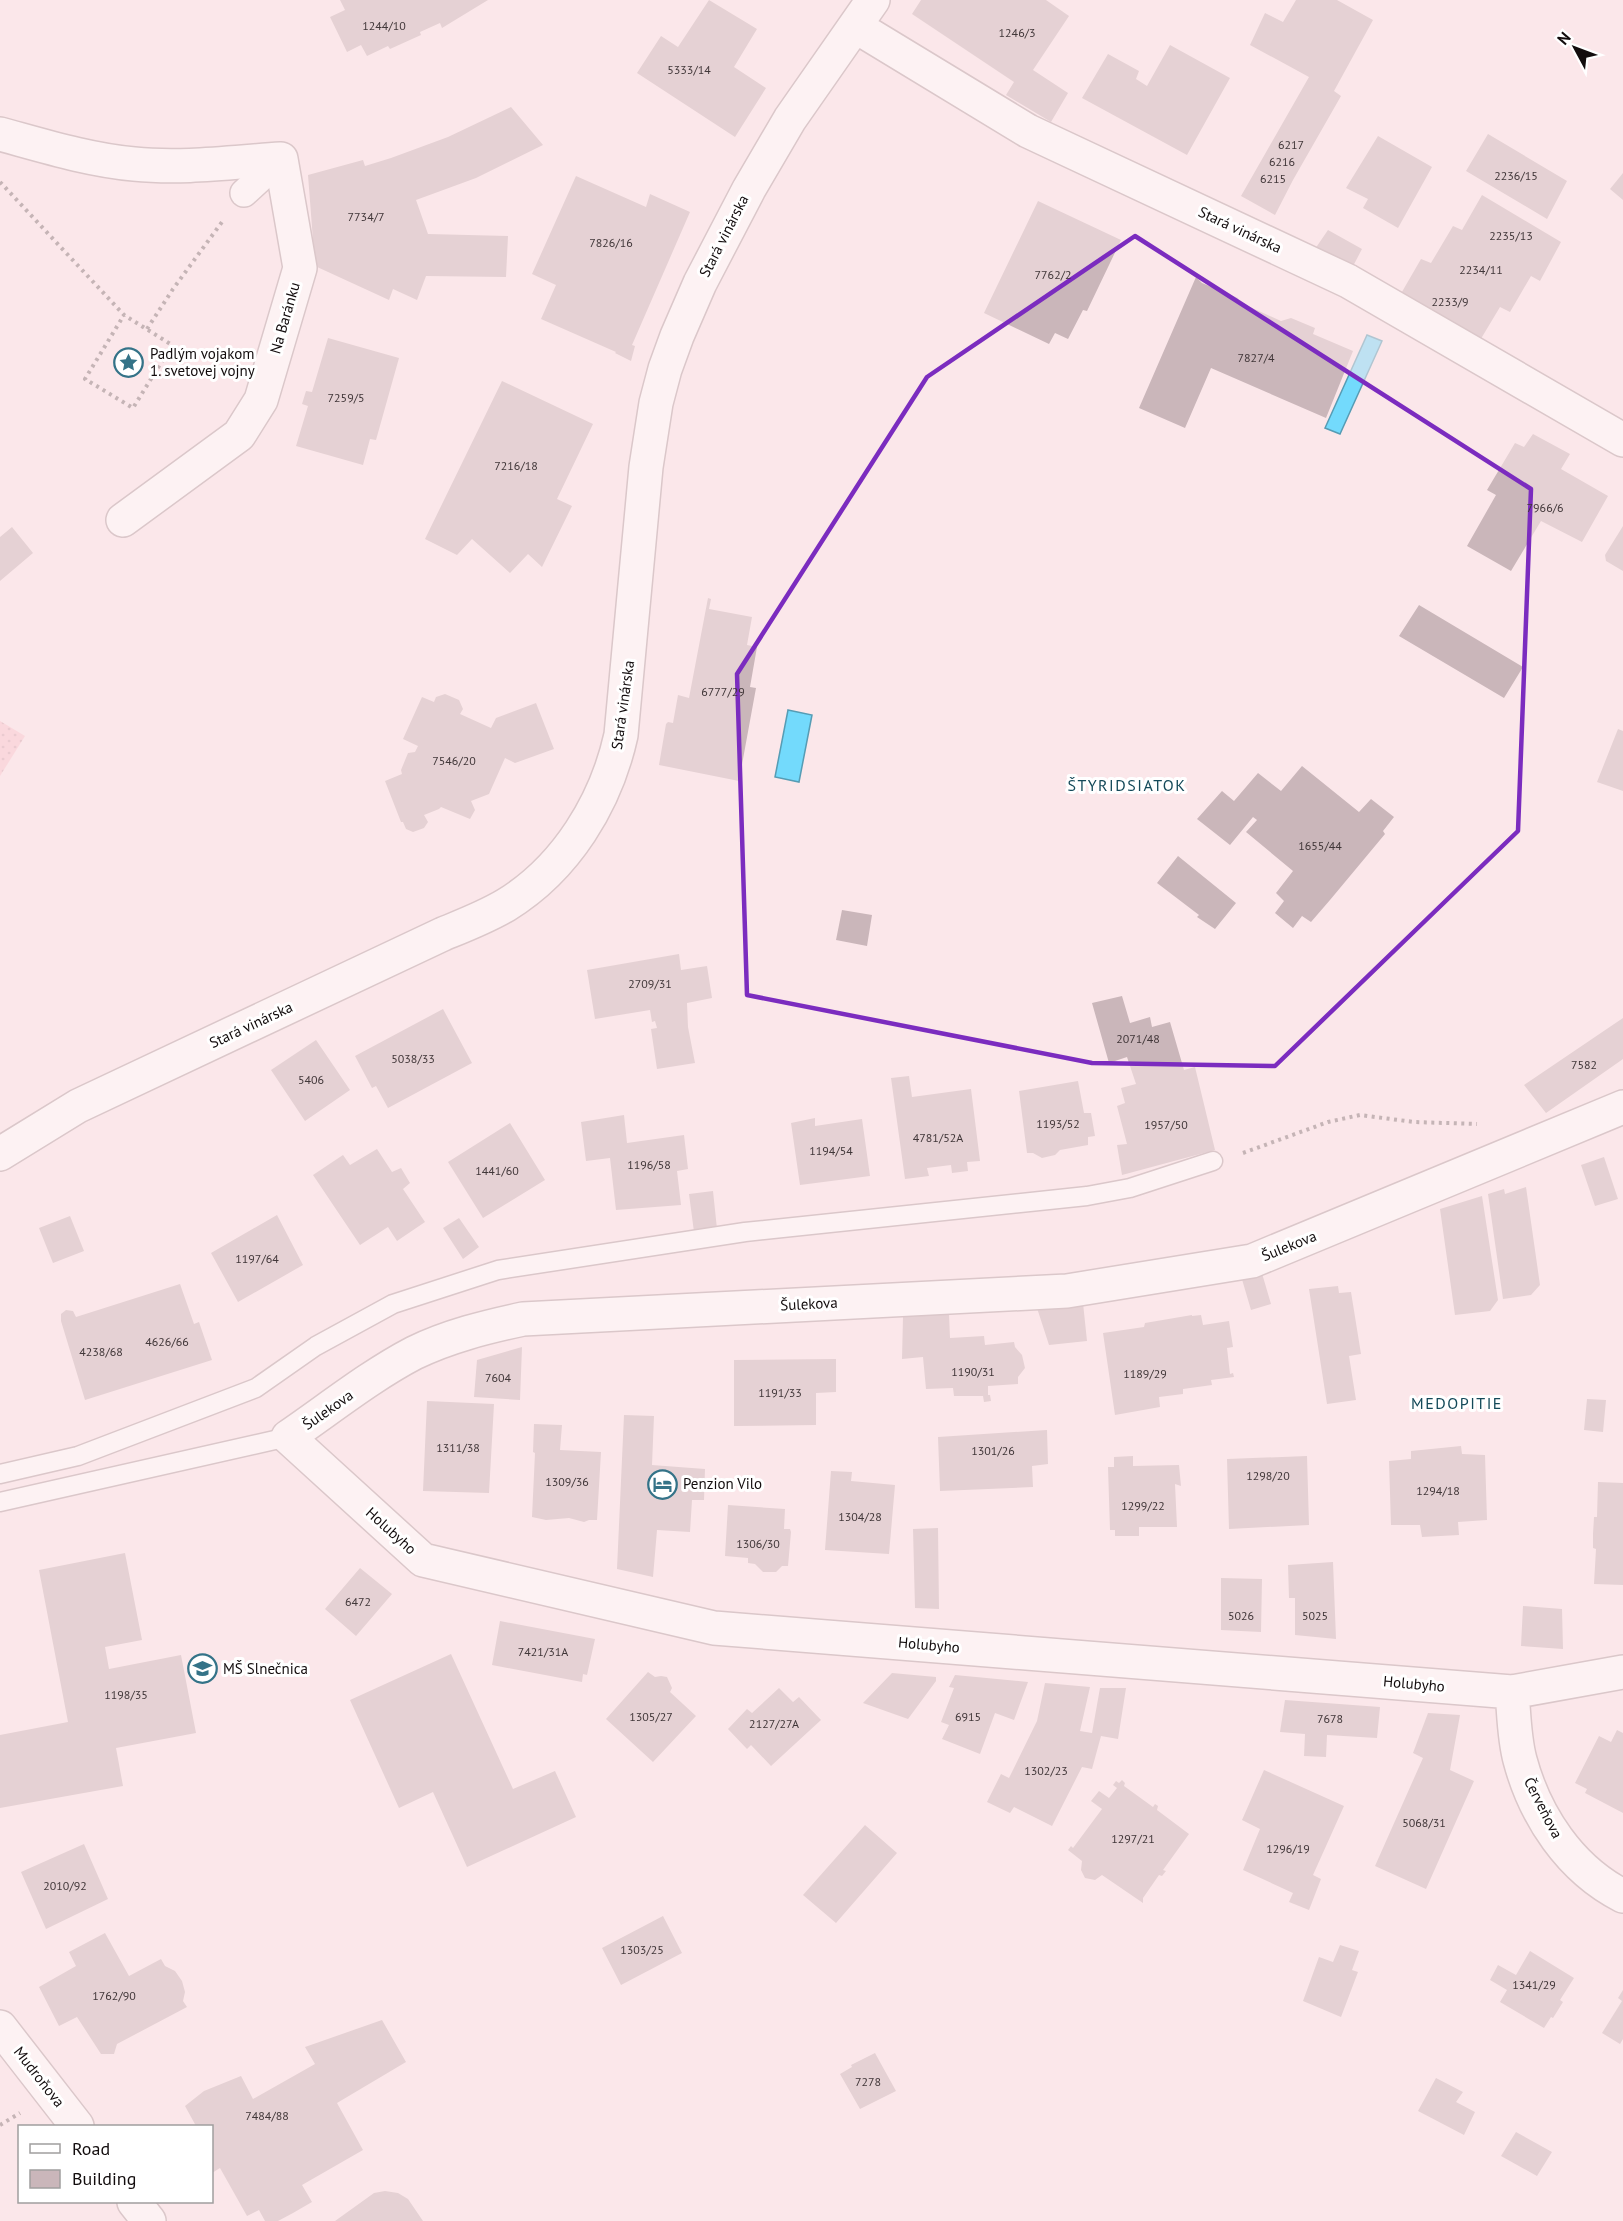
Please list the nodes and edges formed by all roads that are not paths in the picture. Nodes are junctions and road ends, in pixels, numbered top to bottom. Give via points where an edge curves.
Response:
1 (864, 13) edge
2 (0, 134) edge
3 (281, 159) junction
4 (244, 193) road end
5 (1623, 440) edge
6 (123, 520) dead end
7 (1623, 1107) edge
8 (0, 1154) edge
9 (1213, 1161) road end
10 (288, 1437) junction
11 (0, 1474) edge
12 (0, 1502) edge
13 (1623, 1672) edge
14 (1512, 1692) junction
15 (1623, 1896) edge
16 (0, 2027) edge
17 (75, 2125) edge
18 (135, 2203) edge
19 (149, 2221) edge

1 - 5 street, Stará vinárska via 1028,131 1348,281
1 - 8 street, Stará vinárska via 790,119 749,189 683,320 656,403 646,467 621,735 603,793 575,840 530,887 483,918 78,1106
2 - 3 street via 67,153 135,164
3 - 4 street
3 - 6 street, Na Baránku via 300,268 261,400 239,435
7 - 10 street, Šulekova via 1252,1261 1067,1291 523,1319 466,1333 414,1354
9 - 11 lane via 1130,1188 1087,1196 745,1232 498,1270 393,1304 316,1346 256,1388 78,1456
10 - 12 lane, Šulekova
10 - 14 street, Holubyho via 423,1560 714,1628
13 - 14 street, Holubyho
14 - 15 street, Červeňova via 1520,1760 1553,1835 1581,1866
16 - 17 street, Mudroňova
18 - 19 street

